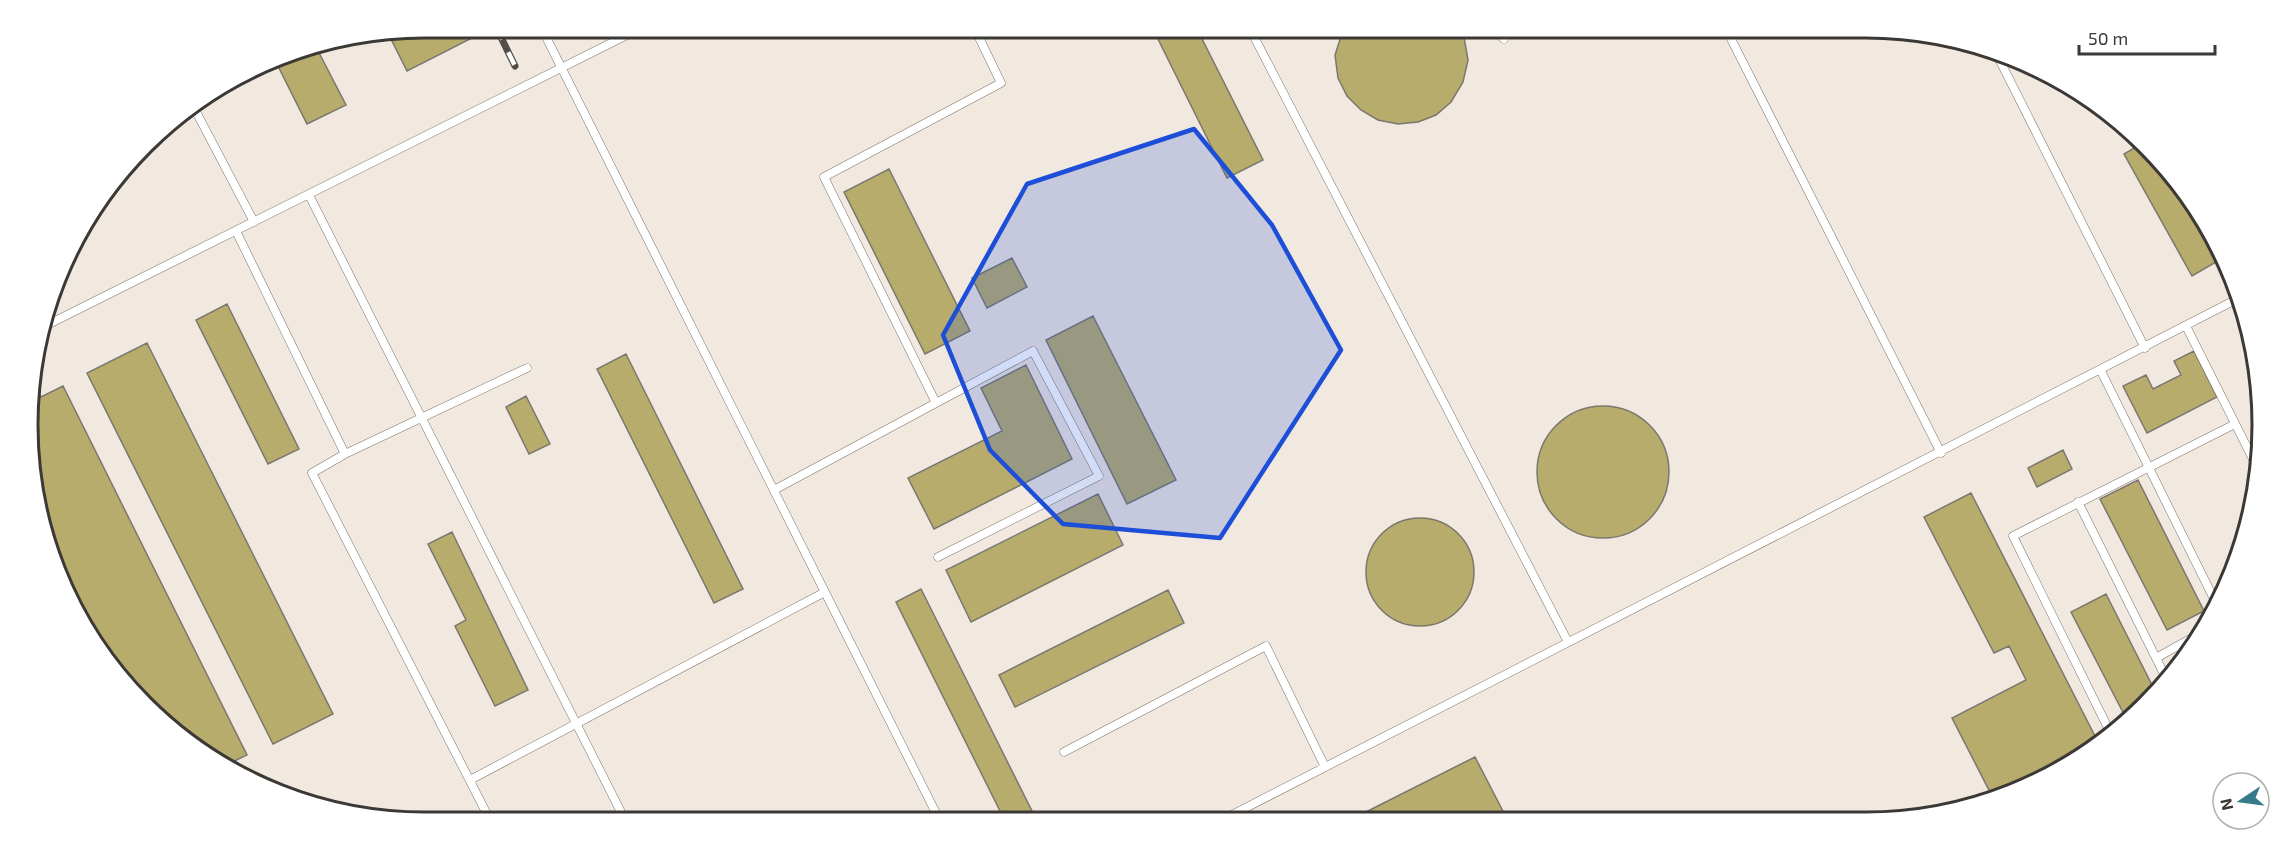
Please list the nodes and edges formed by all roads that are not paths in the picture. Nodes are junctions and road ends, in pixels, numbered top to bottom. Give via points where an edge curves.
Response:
1 (547, 38) edge
2 (621, 38) edge
3 (979, 38) edge
4 (1254, 38) edge
5 (1731, 38) edge
6 (2001, 62) edge
7 (562, 68) junction
8 (196, 112) edge
9 (309, 195) junction
10 (254, 222) junction
11 (236, 231) junction
12 (2232, 302) edge
13 (51, 323) edge
14 (2186, 326) junction
15 (2145, 348) junction
16 (527, 368) dead end
17 (2101, 372) junction
18 (936, 403) junction
19 (422, 418) junction
20 (2235, 424) junction
21 (1941, 453) junction
22 (345, 454) junction
23 (2250, 454) edge
24 (2148, 466) junction
25 (774, 490) junction
26 (2078, 502) junction
27 (938, 557) dead end
28 (825, 592) junction
29 (2212, 595) edge
30 (1568, 642) junction
31 (2184, 642) edge
32 (2156, 658) junction
33 (2163, 671) edge
34 (576, 724) junction
35 (2107, 726) edge
36 (1064, 752) dead end
37 (1325, 767) junction
38 (470, 780) junction
39 (486, 812) edge
40 (621, 812) edge
41 (935, 812) edge
42 (1238, 812) edge

1 - 7 lane
2 - 7 lane
3 - 18 lane via 1001,83 824,177
4 - 30 lane
5 - 21 lane
6 - 15 lane
7 - 9 lane
7 - 25 lane
8 - 10 lane
9 - 10 lane
9 - 19 lane
10 - 11 lane
11 - 13 lane
11 - 22 lane
12 - 14 lane
14 - 15 lane
14 - 20 lane
15 - 17 lane
16 - 19 lane
17 - 21 lane
17 - 24 lane
18 - 25 lane
18 - 27 lane via 1033,351 1099,476
19 - 22 lane
19 - 34 lane
20 - 23 lane
20 - 24 lane
21 - 30 lane
22 - 38 lane via 312,473
24 - 26 lane
24 - 29 lane
25 - 28 lane
26 - 32 lane
26 - 35 lane via 2013,536
28 - 34 lane
28 - 41 lane
30 - 37 lane
31 - 32 lane
32 - 33 lane
34 - 38 lane
34 - 40 lane
36 - 37 lane via 1266,646
37 - 42 lane
38 - 39 lane

